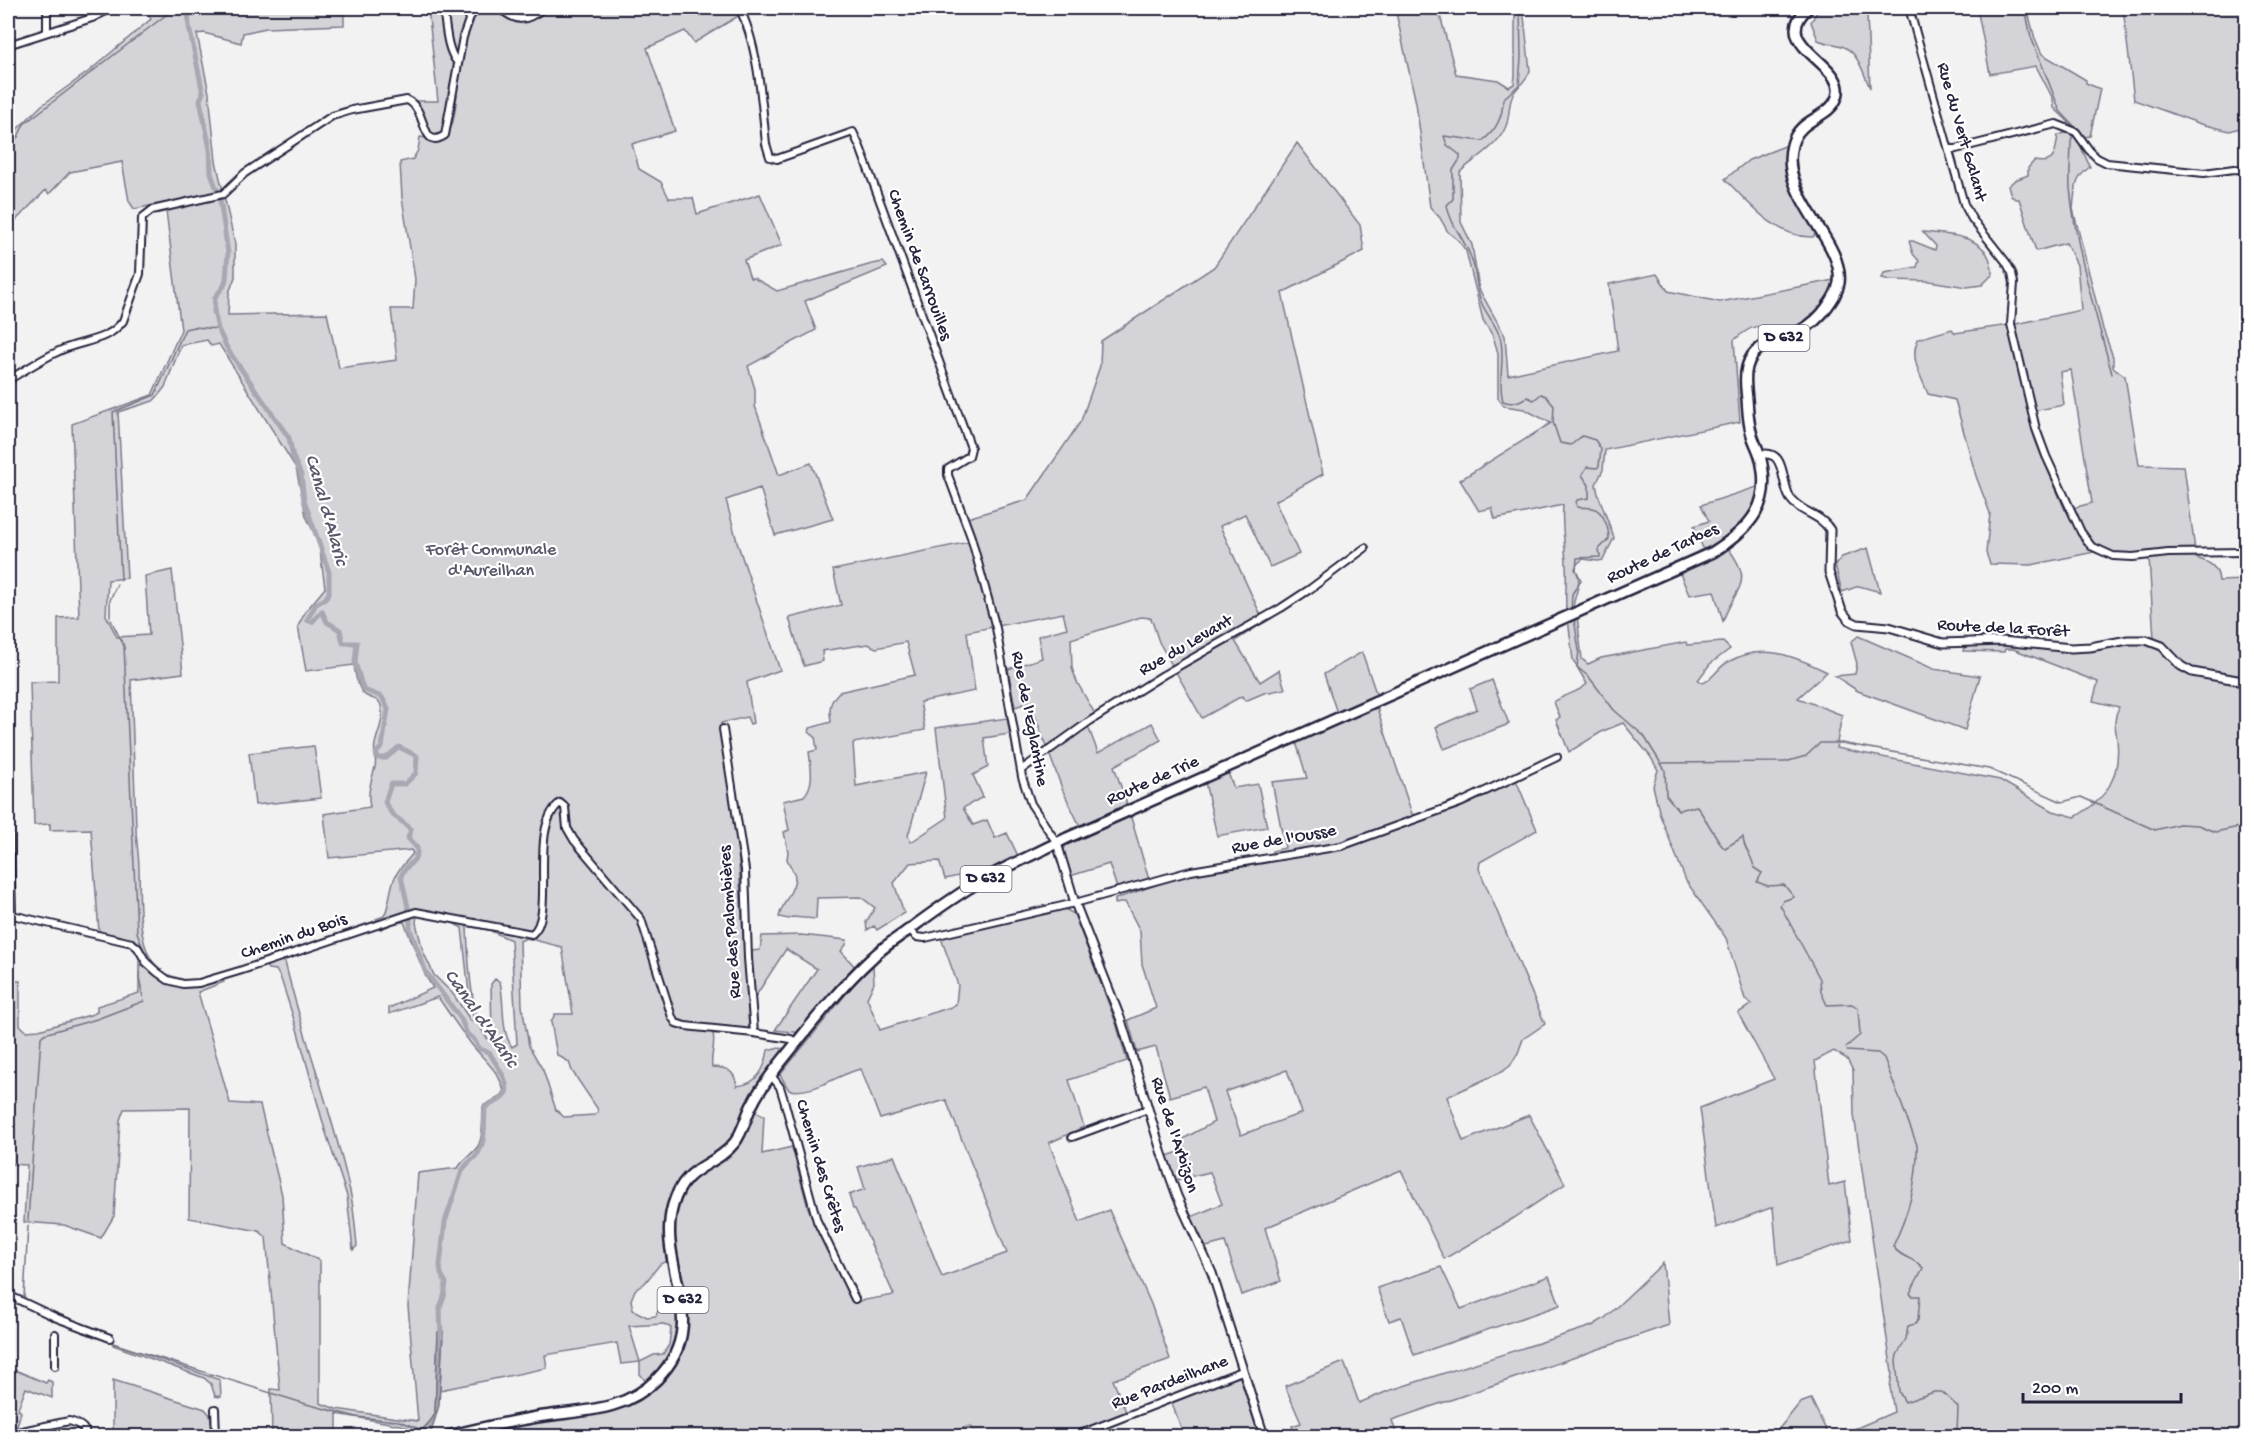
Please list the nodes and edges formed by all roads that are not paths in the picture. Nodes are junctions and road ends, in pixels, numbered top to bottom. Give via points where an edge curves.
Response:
1 (47, 8) edge
2 (112, 8) edge
3 (443, 8) edge
4 (477, 8) edge
5 (499, 8) edge
6 (544, 8) edge
7 (739, 8) edge
8 (1808, 8) edge
9 (1909, 8) edge
10 (47, 32) junction
11 (8, 45) edge
12 (457, 62) junction
13 (1949, 149) junction
14 (2247, 170) edge
15 (8, 380) edge
16 (1760, 454) junction
17 (1365, 548) dead end
18 (2247, 552) edge
19 (1567, 616) joint
20 (996, 628) joint
21 (2247, 685) edge
22 (723, 729) dead end
23 (1557, 757) dead end
24 (1021, 770) junction
25 (8, 791) edge
26 (1057, 843) junction
27 (1075, 903) junction
28 (10, 914) edge
29 (910, 929) junction
30 (754, 1033) junction
31 (798, 1043) junction
32 (771, 1075) junction
33 (1148, 1109) junction
34 (1072, 1137) dead end
35 (8, 1295) edge
36 (855, 1299) dead end
37 (55, 1334) dead end
38 (110, 1338) dead end
39 (56, 1366) dead end
40 (1242, 1371) junction
41 (215, 1409) dead end
42 (8, 1434) edge
43 (86, 1437) edge
44 (216, 1437) edge
45 (448, 1437) edge
46 (1075, 1437) edge
47 (1264, 1437) edge

1 - 10 street
2 - 10 street
3 - 12 street
4 - 12 street via 470,17
5 - 6 street via 522,19
7 - 20 street, Chemin de Sarrouilles via 752,46 770,157 777,159 853,132 860,147 971,448 969,456 948,469 948,475
8 - 16 main road, Route de Tarbes / D 632 via 1797,26 1800,41 1829,70 1838,93 1833,106 1807,122 1794,136 1790,166 1800,197 1833,256 1839,281 1837,293 1812,324 1761,346 1752,355 1745,377 1748,422
9 - 13 street, Rue du Vert Galant
10 - 11 street
12 - 15 street via 448,130 441,137 427,135 418,108 407,100 343,112 313,127 245,173 222,194 152,210 142,218 140,274 123,321 112,334 58,350
13 - 14 street via 2056,124 2076,132 2097,158 2107,163 2204,173
13 - 18 street, Rue du Vert Galant via 1964,204 2012,273 2011,324 2036,429 2072,513 2091,546 2113,556 2133,557
16 - 19 main road, Route de Tarbes / D 632 via 1762,501 1755,516 1733,539 1713,552
16 - 21 street, Route de la Forêt via 1777,456 1793,502 1821,519 1830,530 1829,572 1842,611 1857,624 1889,627 1943,643 2002,641 2071,648 2146,640 2162,646 2192,672
17 - 24 street, Rue du Levant via 1310,590 1089,721
19 - 26 main road, Route de Trie / D 632
20 - 24 street, Rue de l'Eglantine
22 - 30 street, Rue des Palombières via 745,870
23 - 27 street, Rue de l'Ousse via 1460,803 1341,846 1191,871
24 - 26 street, Rue de l'Eglantine via 1031,804
25 - 28 street
26 - 27 street, Rue de l'Arbizon
26 - 29 main road, Route de Trie / D 632 via 981,881
27 - 29 street, Rue de l'Ousse via 925,938 916,938
27 - 33 street, Rue de l'Arbizon via 1121,1020
28 - 30 street, Chemin du Bois via 132,944 157,972 183,984 239,971 410,913 532,934 540,923 543,848 549,818 560,803 565,807 567,828 574,840 641,919 676,1023
29 - 31 main road, Route de Trie / D 632 via 865,964
30 - 31 street
31 - 32 main road, D 632
32 - 36 street, Chemin des Crêtes via 780,1087 817,1221
32 - 45 main road, D 632 via 734,1143 689,1176 677,1195 670,1218 670,1247 683,1313 676,1350 659,1378 625,1403
33 - 34 street
33 - 40 street, Rue de l'Arbizon via 1177,1196 1212,1273
35 - 38 street
37 - 39 street
40 - 46 street, Rue Pardeilhane
40 - 47 street, Rue de l'Arbizon
41 - 44 street
42 - 43 street via 69,1421 78,1423

